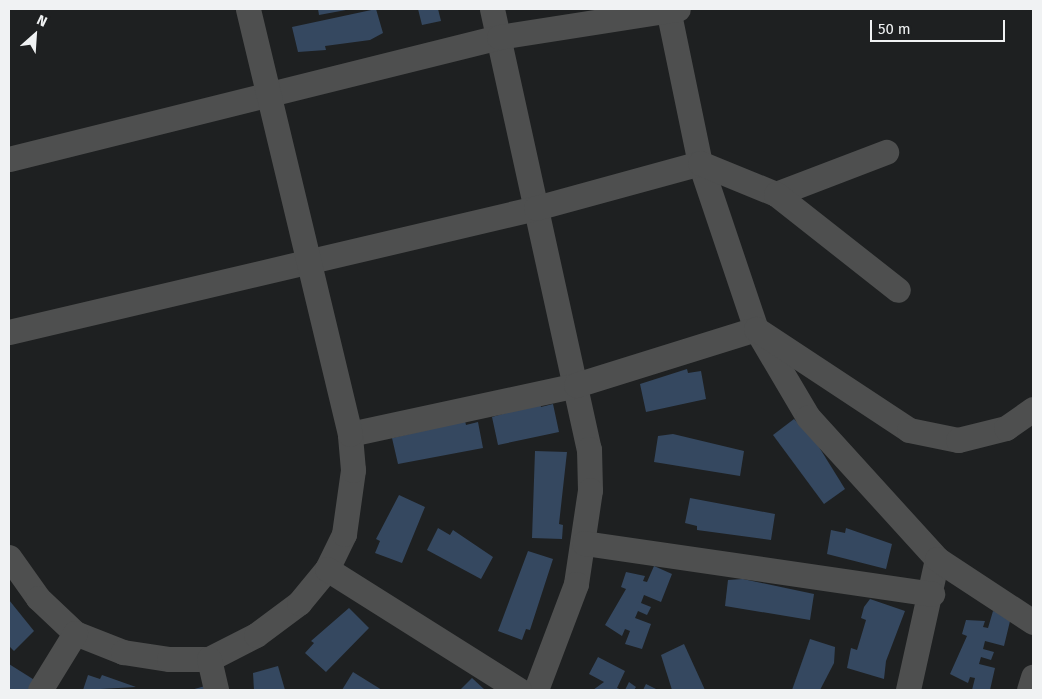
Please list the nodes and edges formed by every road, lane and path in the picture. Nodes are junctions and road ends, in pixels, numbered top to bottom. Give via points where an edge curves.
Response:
1 (248, 9) edge
2 (492, 9) edge
3 (672, 10) edge
4 (499, 37) junction
5 (270, 97) junction
6 (886, 152) dead end
7 (9, 159) edge
8 (700, 163) junction
9 (776, 194) junction
10 (536, 208) junction
11 (306, 261) junction
12 (898, 290) dead end
13 (756, 329) junction
14 (9, 332) edge
15 (576, 385) junction
16 (1033, 409) edge
17 (350, 434) junction
18 (584, 542) junction
19 (9, 557) edge
20 (937, 559) junction
21 (326, 569) junction
22 (932, 594) junction
23 (1033, 622) edge
24 (75, 633) junction
25 (209, 659) junction
26 (1033, 677) edge
27 (40, 690) edge
28 (216, 690) edge
29 (519, 690) edge
30 (536, 690) edge
31 (908, 690) edge
32 (1029, 690) edge

1 - 5 street
2 - 4 street
3 - 4 street
3 - 8 street
4 - 5 street
4 - 10 street
5 - 7 street
5 - 11 street
6 - 9 street
8 - 9 street
8 - 10 street
8 - 13 street
9 - 12 street
10 - 11 street
10 - 15 street
11 - 14 street
11 - 17 street
13 - 15 street
13 - 16 street via 909,430 958,440 1006,428
13 - 20 street via 808,417
15 - 17 street
15 - 18 street via 589,449
17 - 21 street via 349,509 344,534
18 - 22 street
18 - 30 street via 576,584
19 - 24 street via 38,598
20 - 22 street
20 - 23 street
21 - 25 street via 299,603 256,635
21 - 29 street
22 - 31 street
24 - 25 street via 124,652 169,659
24 - 27 street
25 - 28 street
26 - 32 street

